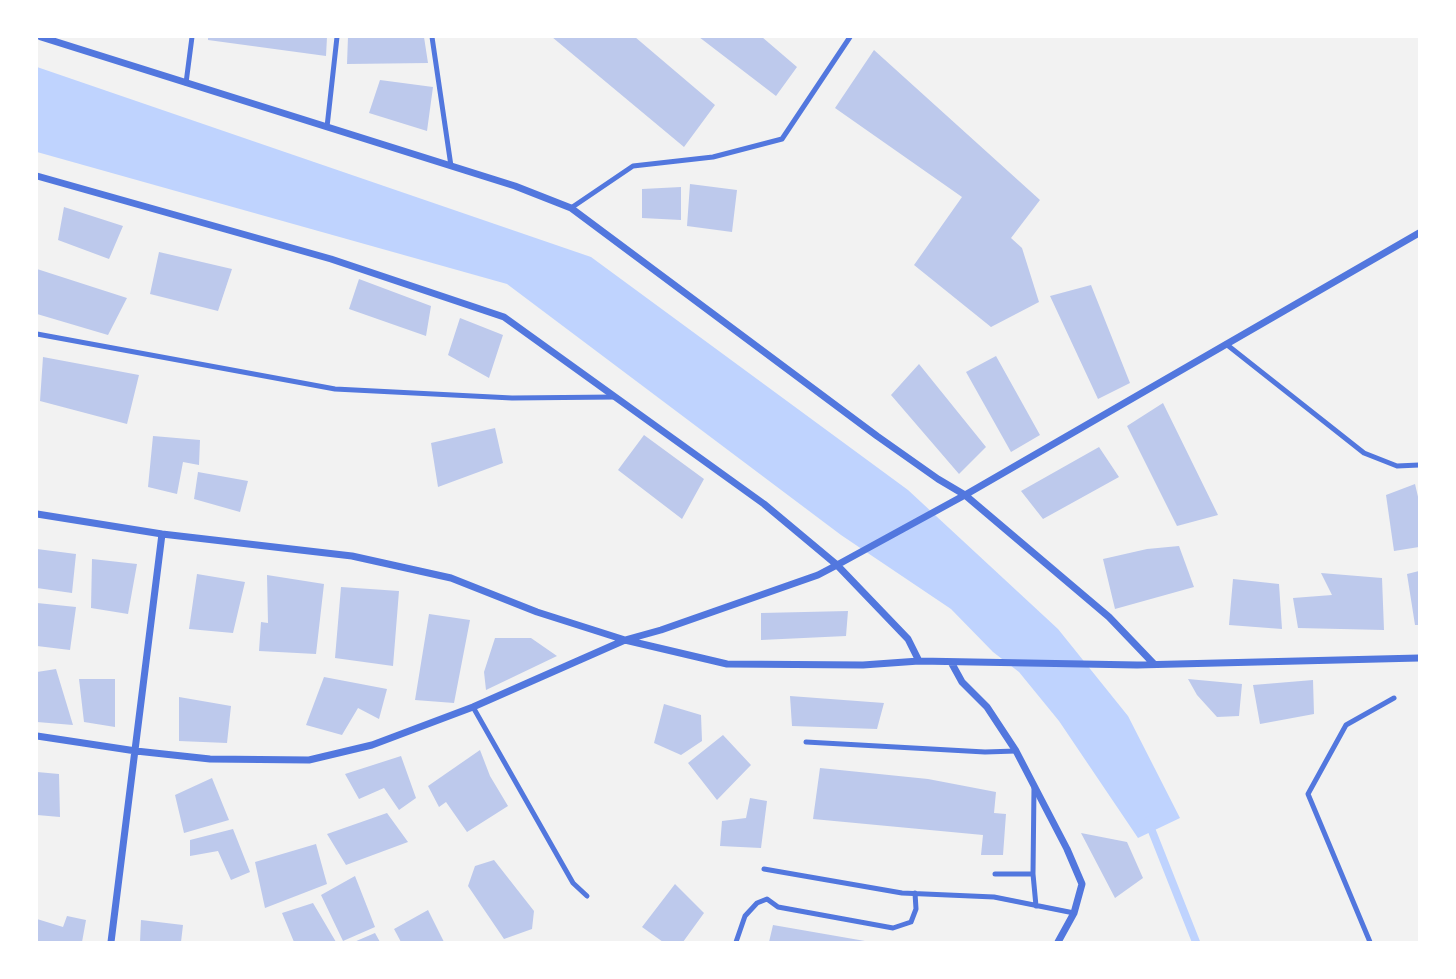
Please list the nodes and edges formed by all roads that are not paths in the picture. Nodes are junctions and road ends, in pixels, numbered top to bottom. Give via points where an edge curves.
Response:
1 (41, 37) edge
2 (192, 37) edge
3 (337, 37) edge
4 (432, 37) edge
5 (850, 37) edge
6 (186, 83) junction
7 (327, 127) junction
8 (451, 166) junction
9 (37, 176) edge
10 (571, 208) junction
11 (1419, 233) edge
12 (37, 334) edge
13 (1226, 344) junction
14 (615, 397) junction
15 (1419, 465) edge
16 (965, 495) junction
17 (37, 514) edge
18 (162, 534) junction
19 (837, 565) junction
20 (625, 640) junction
21 (1419, 658) edge
22 (919, 661) junction
23 (951, 662) junction
24 (1154, 664) junction
25 (1394, 698) dead end
26 (473, 707) junction
27 (37, 736) edge
28 (806, 742) dead end
29 (136, 751) junction
30 (1016, 751) junction
31 (1034, 785) junction
32 (764, 869) dead end
33 (995, 874) dead end
34 (1033, 874) junction
35 (915, 893) junction
36 (586, 896) dead end
37 (1035, 906) junction
38 (1074, 913) junction
39 (111, 942) edge
40 (736, 942) edge
41 (1058, 942) edge
42 (1370, 942) edge

1 - 6 street
2 - 6 lane
3 - 7 lane
4 - 8 lane
5 - 10 lane via 782,139 713,157 633,166
6 - 7 street
7 - 8 street
8 - 10 street
9 - 14 street via 331,259 504,317
10 - 16 street via 877,436
11 - 13 street
12 - 14 lane via 335,389 512,398
13 - 15 lane via 1364,453 1397,467
13 - 16 street
14 - 19 street via 765,504
16 - 19 street
16 - 24 street via 1109,617
17 - 18 street
18 - 20 street via 352,556 451,578
18 - 29 street
19 - 20 street
19 - 22 street via 908,639
20 - 22 street via 727,664
20 - 26 street
21 - 24 street
22 - 23 street
23 - 24 street
23 - 30 street
25 - 42 lane via 1346,725 1308,794
26 - 29 street via 372,745 309,760 210,759
26 - 36 lane via 573,883
27 - 29 street
28 - 30 lane
29 - 39 street
30 - 31 street
31 - 34 lane
31 - 38 street via 1082,884
32 - 35 lane
33 - 34 lane
34 - 37 lane
35 - 37 lane via 994,897
35 - 40 lane via 911,922 893,928 778,907 767,900 745,916
37 - 38 lane
38 - 41 street

